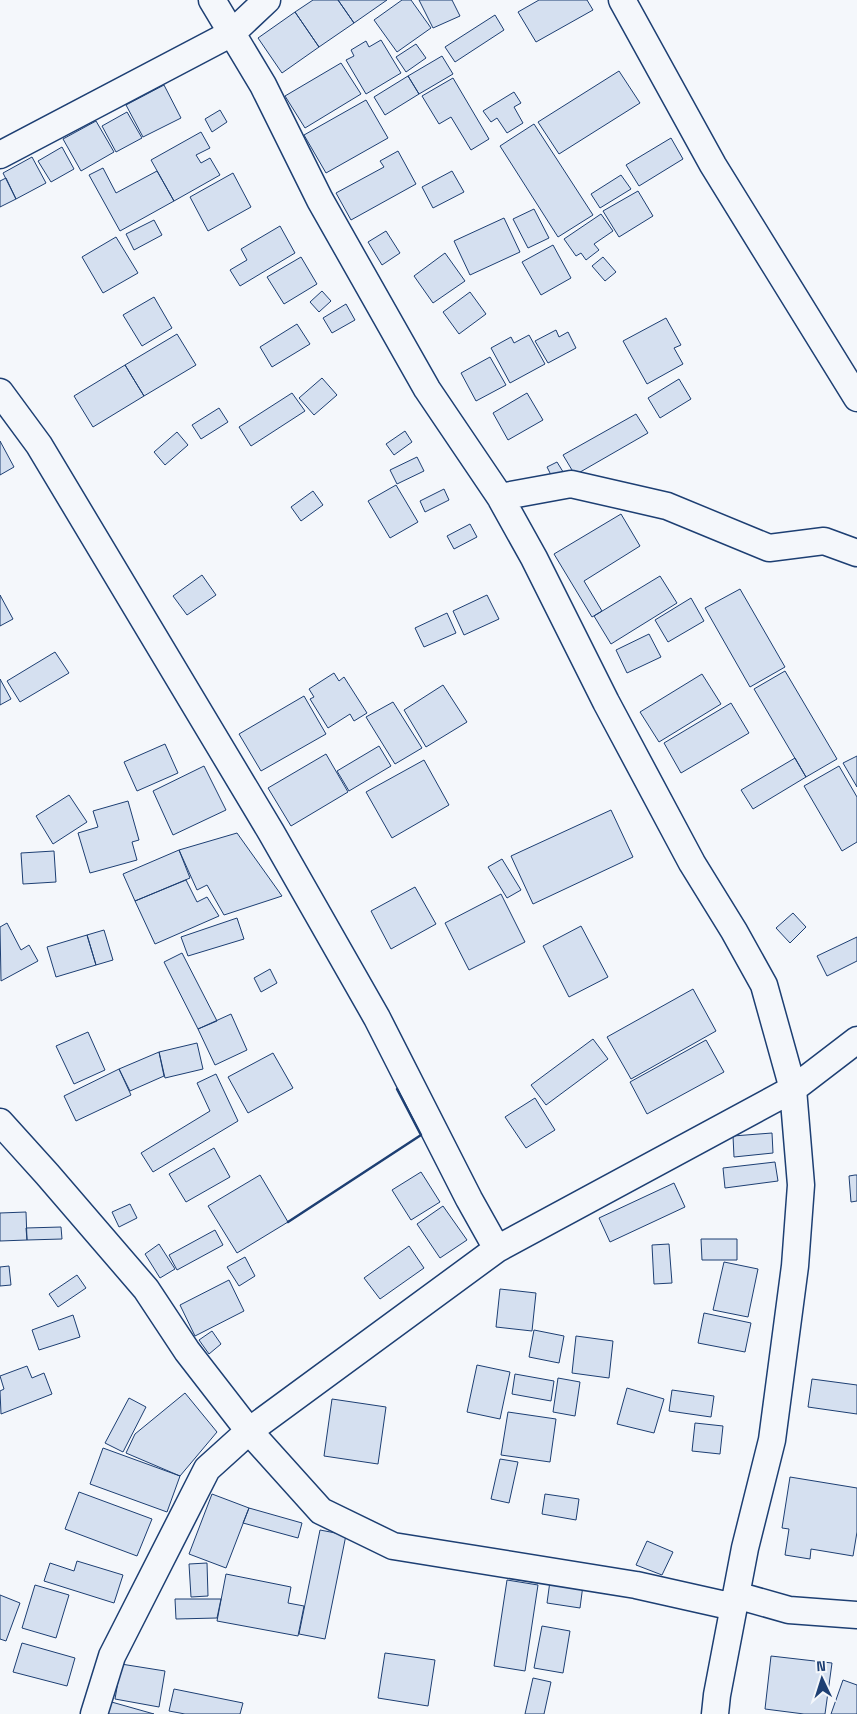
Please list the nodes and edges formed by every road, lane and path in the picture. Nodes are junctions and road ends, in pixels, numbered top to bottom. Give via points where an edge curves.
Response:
1 (212, 0) edge
2 (267, 0) edge
3 (622, 0) edge
4 (232, 33) junction
5 (0, 155) edge
6 (0, 392) edge
7 (857, 398) edge
8 (500, 497) junction
9 (857, 553) edge
10 (857, 1040) edge
11 (792, 1089) junction
12 (0, 1122) edge
13 (497, 1249) junction
14 (249, 1430) junction
15 (735, 1601) junction
16 (857, 1615) edge
17 (94, 1714) edge
18 (715, 1714) edge

1 - 4 street
2 - 4 street
3 - 7 street via 713,165
4 - 5 street
4 - 8 street via 264,85 320,200 422,381
6 - 13 street via 39,445 271,832 377,1018
8 - 9 street via 571,484 667,506 769,548 824,540
8 - 11 street via 692,863 764,986
10 - 11 street
11 - 13 street
11 - 15 street via 801,1185 795,1266 772,1440
12 - 14 street via 146,1289 187,1351
13 - 14 street
14 - 15 street via 321,1511 393,1546
14 - 17 street via 207,1469 112,1656
15 - 16 street via 789,1610
15 - 18 street

